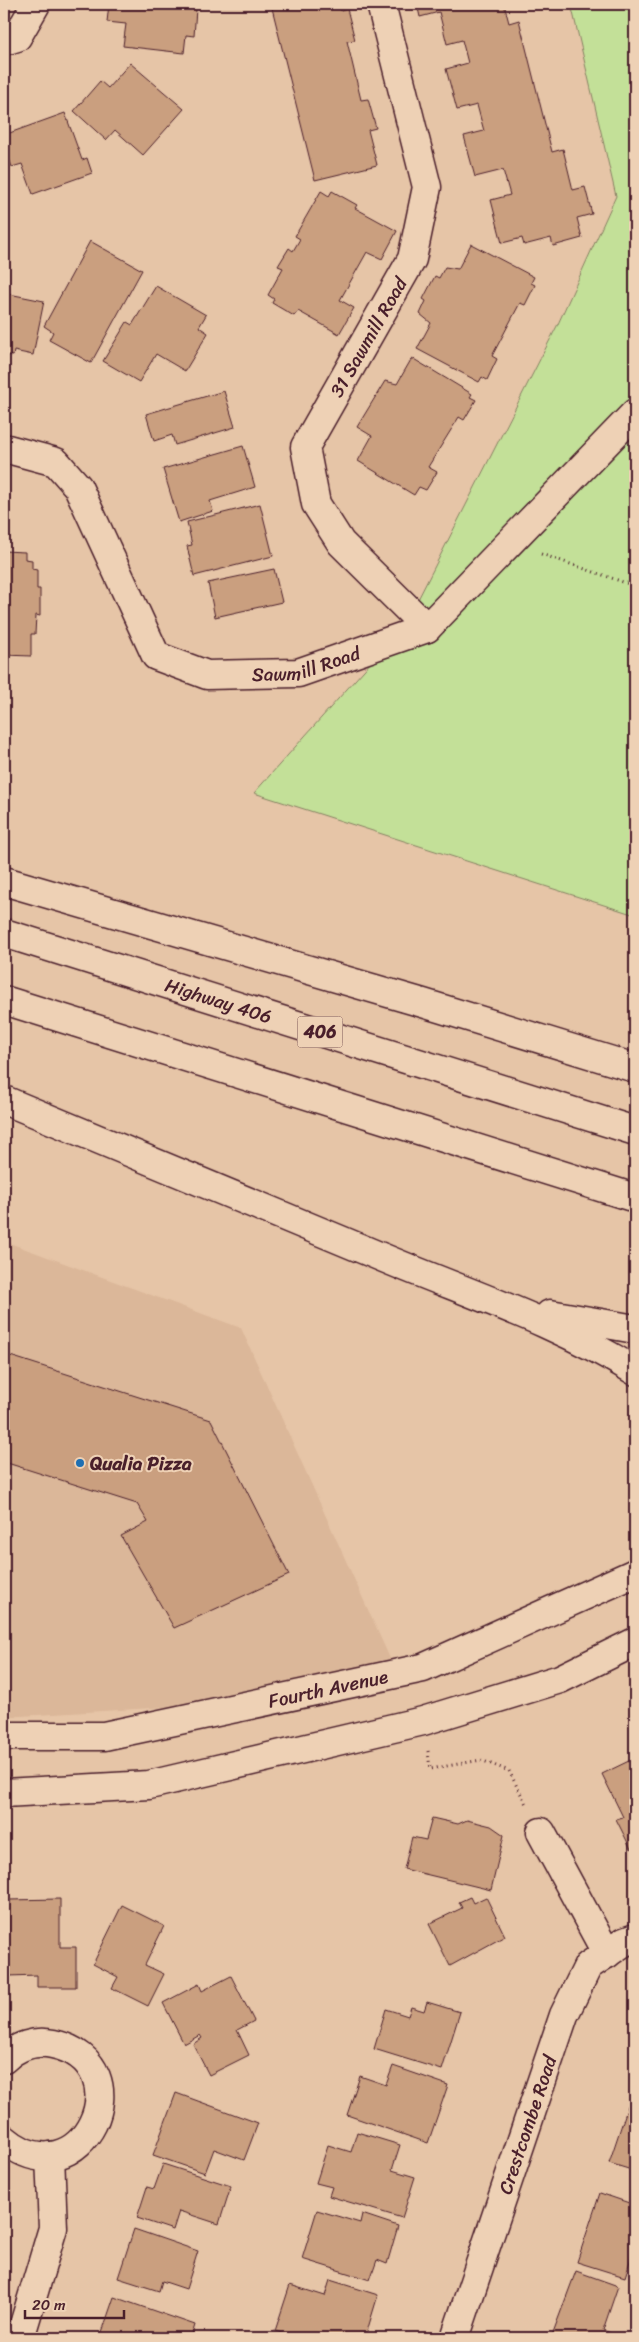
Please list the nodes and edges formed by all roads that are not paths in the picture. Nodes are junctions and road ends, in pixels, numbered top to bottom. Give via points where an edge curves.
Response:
1 (36, 4) edge
2 (381, 4) edge
3 (4, 42) edge
4 (635, 414) edge
5 (4, 448) edge
6 (427, 628) junction
7 (4, 882) edge
8 (4, 933) edge
9 (4, 1000) edge
10 (635, 1068) edge
11 (4, 1100) edge
12 (635, 1131) edge
13 (635, 1198) edge
14 (497, 1302) junction
15 (635, 1329) edge
16 (635, 1371) edge
17 (635, 1573) edge
18 (635, 1642) edge
19 (4, 1736) edge
20 (4, 1793) edge
21 (541, 1832) road end
22 (635, 1938) edge
23 (607, 1954) junction
24 (4, 2059) edge
25 (4, 2139) edge
26 (50, 2156) junction
27 (20, 2338) edge
28 (455, 2338) edge

1 - 3 main road via 17,37
2 - 6 main road, 31 Sawmill Road via 427,187 412,259 304,447 316,504 341,543
4 - 6 main road, Sawmill Road
5 - 6 main road, Sawmill Road via 56,462 78,487 156,656 207,675 298,673
7 - 10 main road
8 - 12 main road, Highway 406 / 406
9 - 13 main road
11 - 14 main road
14 - 15 main road
14 - 16 main road via 574,1337
17 - 19 main road, Fourth Avenue via 423,1668 104,1736
18 - 20 main road via 560,1679 423,1721 149,1785
21 - 23 main road
22 - 23 main road, Crestcombe Road
23 - 28 main road, Crestcombe Road via 588,1966 564,2015
24 - 26 main road via 27,2045 45,2043 64,2046 80,2056 92,2070 98,2088 99,2107 94,2125 83,2140
25 - 26 main road via 14,2148 31,2155
26 - 27 main road via 53,2228

